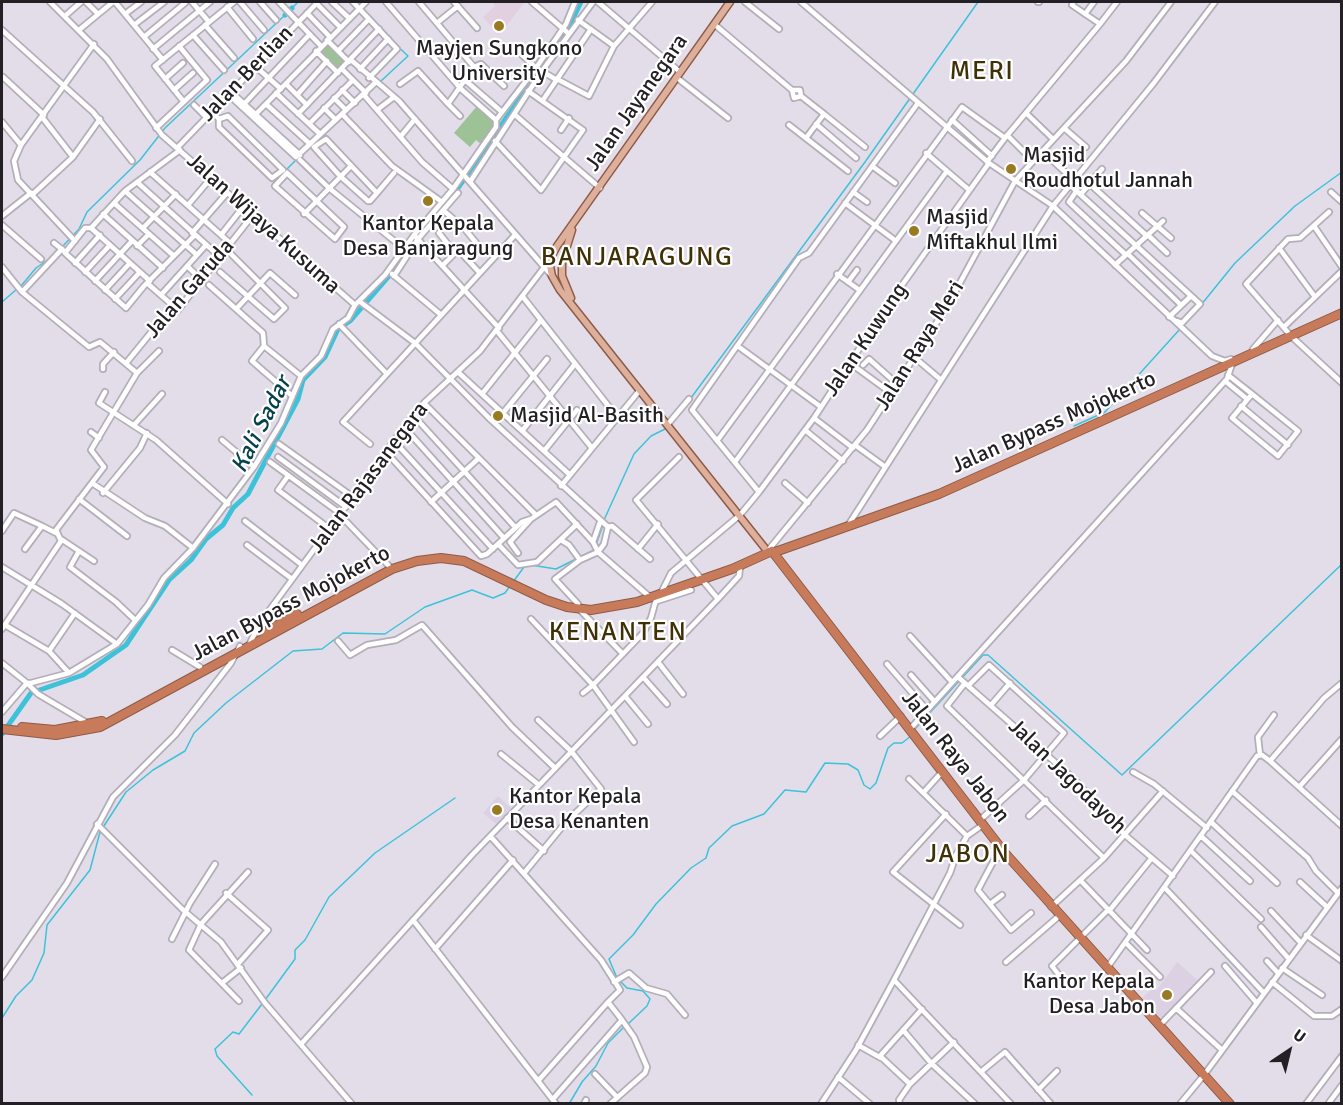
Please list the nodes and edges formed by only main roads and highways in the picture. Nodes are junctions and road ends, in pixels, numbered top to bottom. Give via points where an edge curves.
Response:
1 (730, 2) edge
2 (574, 224) junction
3 (554, 251) junction
4 (563, 254) junction
5 (564, 280) junction
6 (556, 283) junction
7 (573, 304) junction
8 (1341, 313) edge
9 (773, 554) junction
10 (508, 578) junction
11 (250, 643) junction
12 (239, 649) junction
13 (2, 726) edge
14 (15, 729) junction
15 (1230, 1104) edge

1 - 2 main road, Jalan Jayanegara
2 - 3 main road, Jalan Jayanegara
2 - 4 main road, Jalan Jayanegara
3 - 4 main road
3 - 6 main road, Jalan Jayanegara via 549,261
4 - 5 main road, Jalan Jayanegara
5 - 6 main road
5 - 7 main road, Jalan Jayanegara
6 - 7 main road, Jalan Jayanegara
7 - 9 main road, Jalan Jayanegara
8 - 9 highway, Jalan Bypass Mojokerto via 939,494
9 - 10 highway, Jalan Bypass Mojokerto via 656,597 601,608 579,607
9 - 15 highway, Jalan Raya Jabon via 1004,852
10 - 11 highway, Jalan Bypass Mojokerto via 456,560 406,563
10 - 11 highway, Jalan Bypass Mojokerto via 482,563 456,556 417,556 389,566
11 - 12 highway, Jalan Bypass Mojokerto
12 - 14 highway, Jalan Bypass Mojokerto via 90,725 55,730
12 - 14 highway, Jalan Bypass Mojokerto via 92,730 56,735
13 - 14 highway, Jalan Bypass Mojokerto

